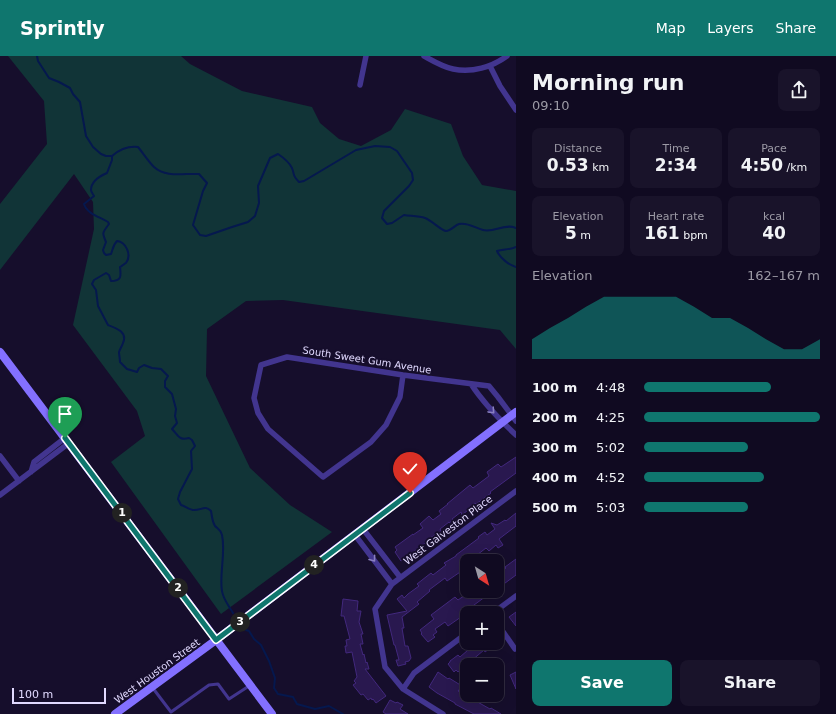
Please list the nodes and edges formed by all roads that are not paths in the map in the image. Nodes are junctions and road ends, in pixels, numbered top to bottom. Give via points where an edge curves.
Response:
1 (366, 56) edge
2 (424, 56) edge
3 (507, 56) edge
4 (490, 66) junction
5 (360, 85) dead end
6 (516, 110) edge
7 (0, 352) edge
8 (404, 375) junction
9 (471, 384) junction
10 (515, 416) edge
11 (503, 422) junction
12 (516, 436) edge
13 (67, 441) junction
14 (0, 456) edge
15 (19, 481) junction
16 (516, 491) edge
17 (0, 495) edge
18 (363, 529) junction
19 (355, 535) junction
20 (400, 577) junction
21 (392, 584) junction
22 (516, 596) edge
23 (502, 606) edge
24 (504, 633) edge
25 (460, 638) edge
26 (216, 640) junction
27 (516, 649) edge
28 (250, 685) junction
29 (152, 687) junction
30 (404, 689) junction
31 (171, 712) junction
32 (115, 714) edge
33 (167, 714) edge
34 (272, 714) edge
35 (443, 714) edge

1 - 5 street
2 - 4 street via 453,69 470,70
3 - 4 street
4 - 6 street
7 - 13 main road
8 - 8 street, South Sweet Gum Avenue via 287,357 261,365 254,398 258,413 268,429 323,477 371,442 386,425 400,397
8 - 9 street, South Sweet Gum Avenue
9 - 10 street, South Sweet Gum Avenue via 489,386
9 -> 11 street
10 - 11 main road, West Houston Street
11 - 12 street
11 - 18 main road, West Houston Street
13 - 15 street
13 - 26 main road
14 - 15 street
15 - 17 street
16 - 20 street, West Galveston Place
18 - 19 main road, West Houston Street
18 - 20 street
19 -> 21 street
19 - 26 main road, West Houston Street
20 - 21 street, West Galveston Place
21 - 30 street, West Galveston Place via 375,609 384,667
22 - 23 street
24 - 27 street
25 - 30 street via 414,673
26 - 28 main road
26 - 29 main road, West Houston Street
28 - 31 lane via 230,700 218,684 209,685
28 - 34 main road
29 - 31 lane
29 - 32 main road, West Houston Street
30 - 35 street, West Galveston Place
31 - 33 lane

